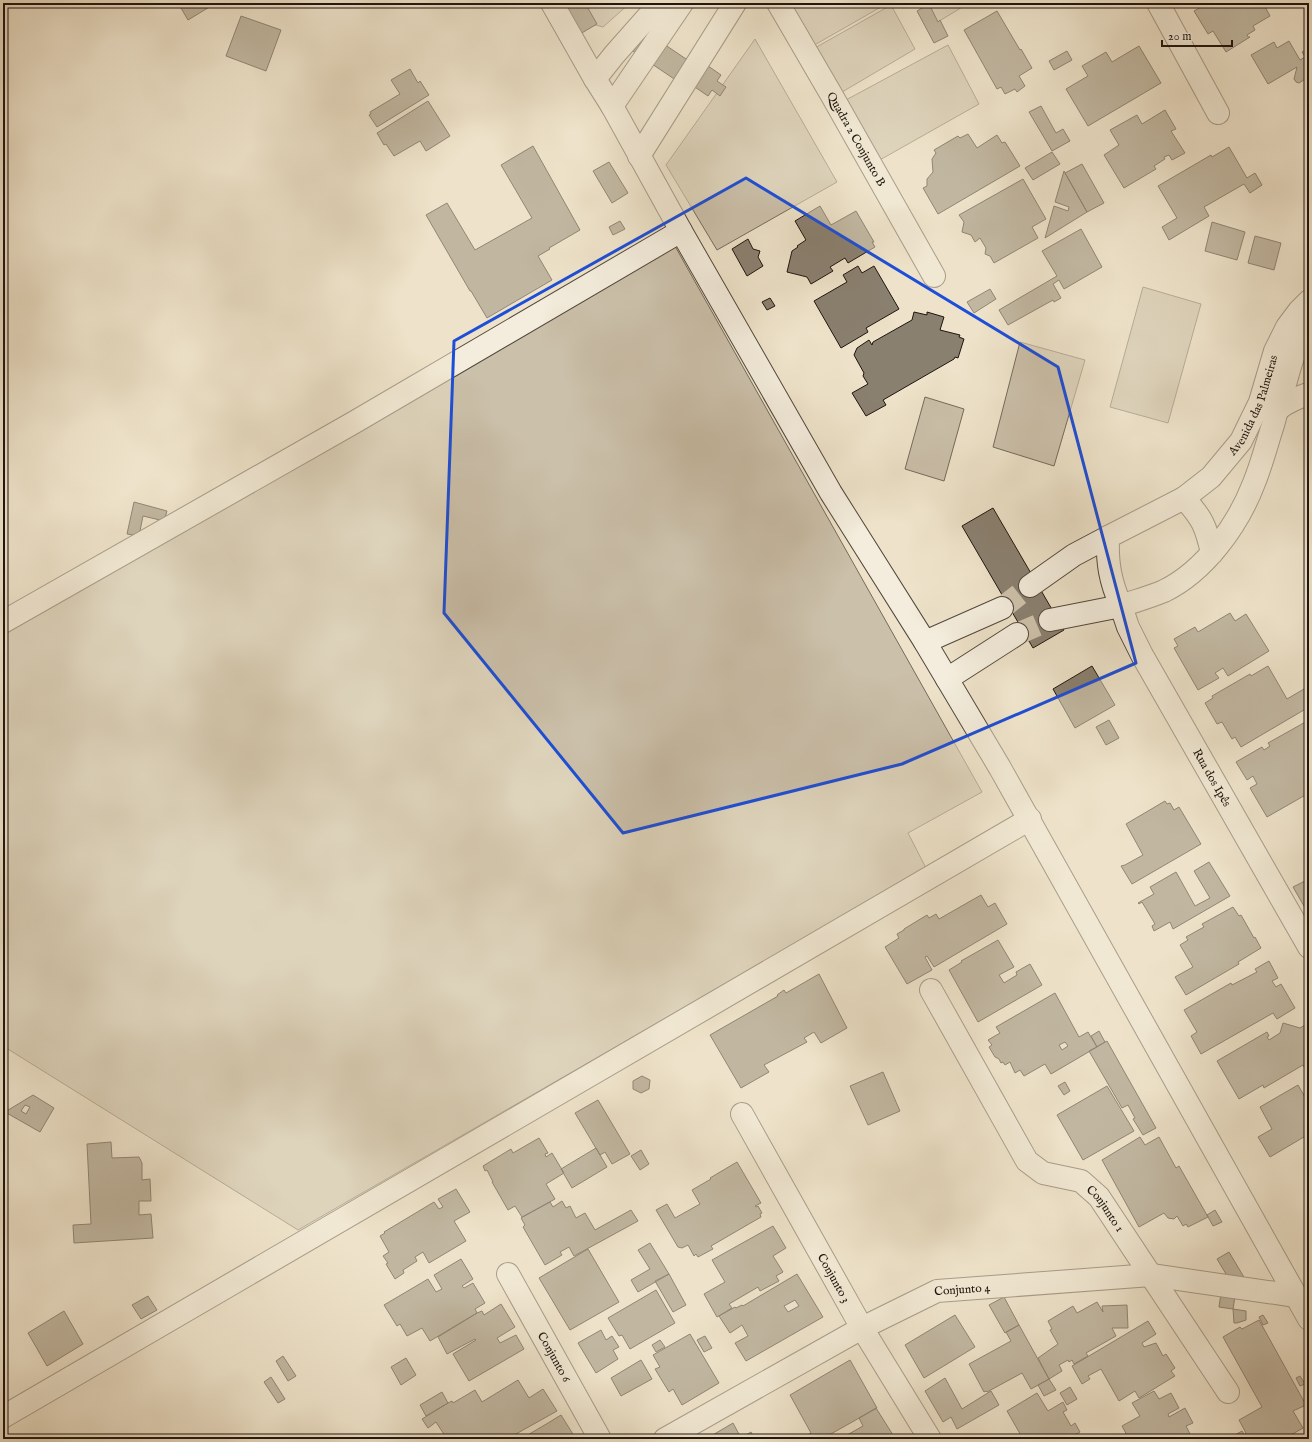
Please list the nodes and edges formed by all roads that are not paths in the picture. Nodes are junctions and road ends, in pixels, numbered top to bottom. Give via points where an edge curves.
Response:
1 (552, 3) edge
2 (660, 3) edge
3 (682, 3) edge
4 (735, 3) edge
5 (778, 3) edge
6 (1158, 3) edge
7 (595, 79) junction
8 (612, 106) junction
9 (1218, 113) dead end
10 (639, 156) junction
11 (681, 231) junction
12 (934, 276) dead end
13 (1307, 313) edge
14 (1309, 394) edge
15 (1278, 410) junction
16 (1184, 498) junction
17 (1108, 537) junction
18 (1212, 553) junction
19 (1030, 586) tunnel mouth
20 (1121, 606) junction
21 (1050, 620) tunnel mouth
22 (3, 622) edge
23 (925, 642) junction
24 (947, 678) junction
25 (1030, 819) junction
26 (1309, 946) edge
27 (931, 990) dead end
28 (742, 1114) dead end
29 (508, 1274) dead end
30 (1151, 1275) junction
31 (1296, 1296) junction
32 (1309, 1319) edge
33 (862, 1328) junction
34 (1228, 1392) dead end
35 (3, 1417) edge
36 (600, 1439) edge
37 (665, 1439) edge
38 (930, 1439) edge

1 - 7 street
2 - 7 street
3 - 8 street
4 - 10 street
5 - 12 street, Quadra 2 Conjunto B
6 - 9 street
7 - 8 street
8 - 10 street
10 - 11 street
11 - 22 street via 353,423
11 - 23 street via 831,493
13 - 15 street, Avenida das Palmeiras
13 - 16 street, Avenida das Palmeiras via 1287,327 1275,351 1260,402 1241,441 1211,477
14 - 15 street via 1294,399
15 - 18 street, Avenida das Palmeiras via 1254,484 1244,506 1234,525
16 - 17 street, Avenida das Palmeiras
16 - 18 street via 1198,514 1208,532
17 - 19 street, Avenida das Palmeiras via 1074,555
17 - 20 street via 1110,577
18 - 20 street, Avenida das Palmeiras via 1179,582 1150,597
20 - 21 street, Avenida das Palmeiras
20 - 26 street, Rua dos Ipês via 1128,628 1142,656
23 - 24 street
23 - 24 street via 998,610 1013,636
24 - 25 street
25 - 31 street
25 - 35 street
27 - 30 street, Conjunto 1 via 1027,1161 1043,1173 1081,1181 1099,1197
28 - 33 street, Conjunto 3
29 - 36 street, Conjunto 6
30 - 31 street, Conjunto 4
30 - 33 street, Conjunto 4 via 937,1290
30 - 34 street, Conjunto 1
31 - 32 street
33 - 37 street, Conjunto 4
33 - 38 street, Conjunto 3

